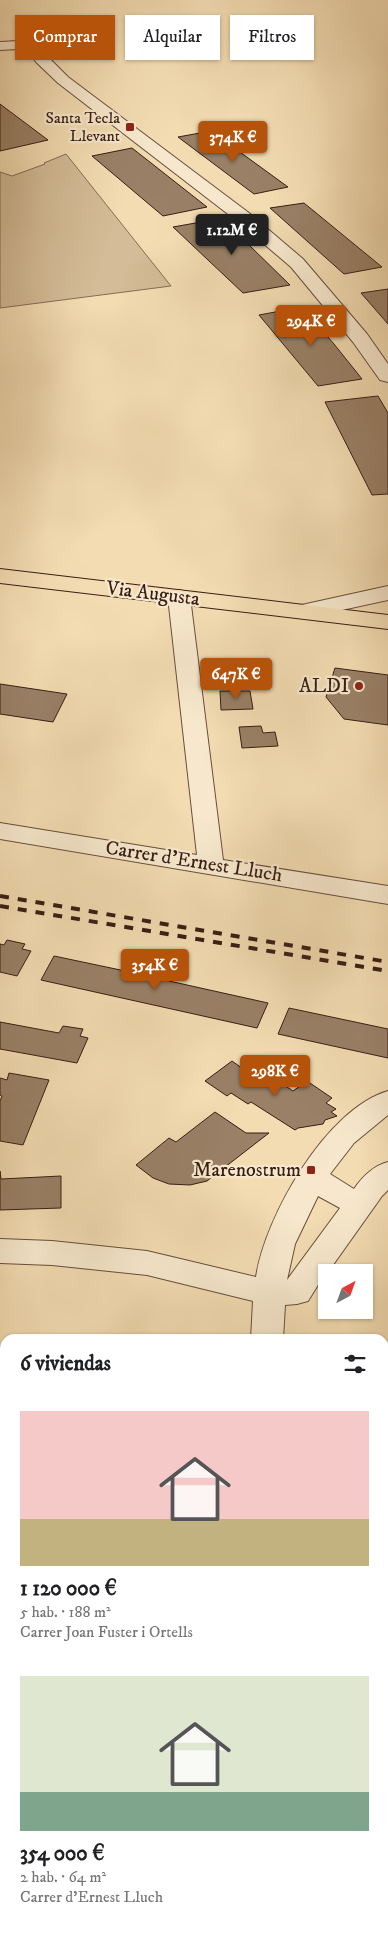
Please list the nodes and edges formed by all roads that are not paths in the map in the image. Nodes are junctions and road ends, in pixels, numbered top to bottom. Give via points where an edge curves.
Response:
1 (1, 39) edge
2 (388, 381) edge
3 (0, 576) edge
4 (388, 593) edge
5 (179, 597) junction
6 (305, 612) junction
7 (388, 622) edge
8 (0, 831) edge
9 (210, 865) junction
10 (388, 895) edge
11 (388, 1101) edge
12 (388, 1174) edge
13 (311, 1178) junction
14 (362, 1202) junction
15 (0, 1252) edge
16 (284, 1292) junction
17 (270, 1334) edge

1 - 2 street via 63,80 242,217 297,264 360,338
3 - 5 main road, Via Augusta
4 - 6 street, Via Augusta
5 - 6 main road, Via Augusta
5 - 9 street
6 - 7 main road, Via Augusta
8 - 9 street, Carrer d'Ernest Lluch
9 - 10 street, Carrer d'Ernest Lluch
11 - 13 street via 354,1126 324,1157
12 - 14 street via 371,1188
13 - 14 street via 344,1198
13 - 16 street via 278,1248
14 - 16 street
15 - 16 street via 52,1253 147,1263
16 - 17 street

